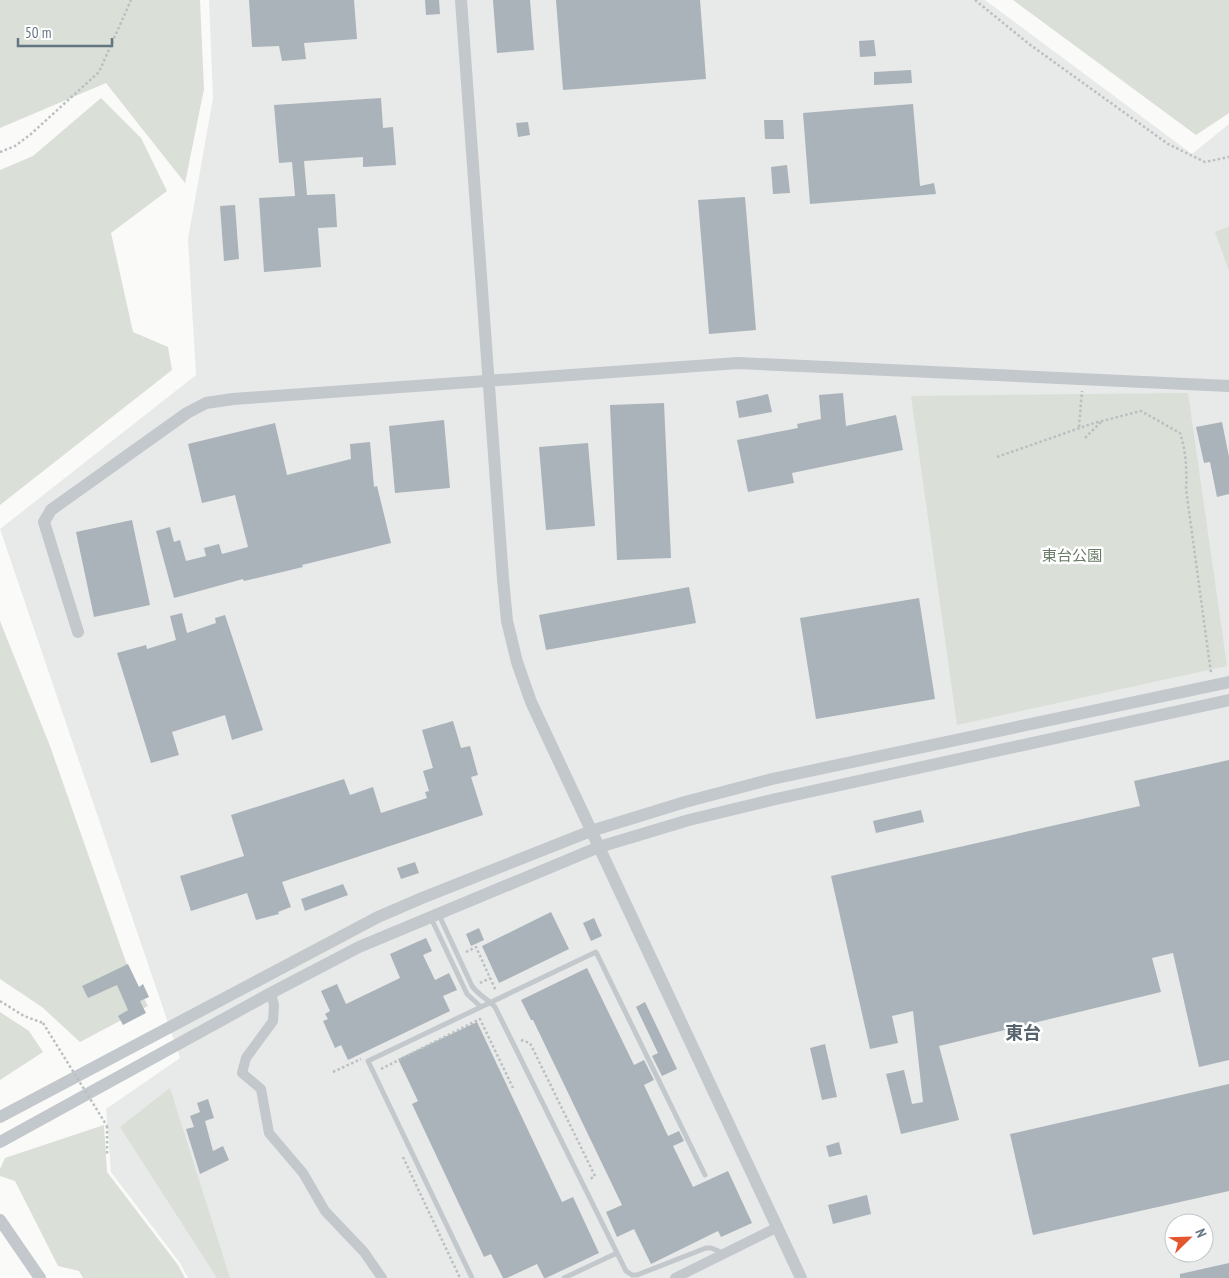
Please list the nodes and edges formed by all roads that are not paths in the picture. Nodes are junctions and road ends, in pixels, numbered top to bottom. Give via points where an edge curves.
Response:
1 (461, 0) edge
2 (489, 381) junction
3 (1229, 386) edge
4 (78, 632) dead end
5 (1229, 682) edge
6 (1229, 700) edge
7 (591, 831) junction
8 (599, 847) junction
9 (435, 916) junction
10 (271, 992) junction
11 (491, 1002) junction
12 (481, 1006) junction
13 (0, 1117) edge
14 (0, 1142) edge
15 (705, 1175) dead end
16 (0, 1220) edge
17 (778, 1228) junction
18 (617, 1254) junction
19 (726, 1254) junction
20 (40, 1278) edge
21 (382, 1278) edge
22 (472, 1278) edge
23 (564, 1278) edge
24 (675, 1278) edge
25 (802, 1278) edge

1 - 2 street
2 - 3 street via 738,363
2 - 4 street via 233,399 206,403 187,413 52,510 44,522
2 - 7 street via 507,621 531,702
5 - 7 street via 772,779
6 - 8 street via 776,798
7 - 8 street
7 - 13 street via 378,918
8 - 9 street
8 - 17 street
9 - 10 street via 359,947
9 - 11 lane via 472,986
9 - 12 lane via 467,994
10 - 14 street
10 - 21 street via 273,1021 246,1058 242,1073 261,1089 269,1133 303,1173 325,1211 364,1252
11 - 12 lane
11 - 15 lane via 596,952
11 - 18 lane
12 - 22 lane via 368,1061
16 - 20 street
17 - 19 street
17 - 25 street
18 - 19 lane via 626,1271 632,1275 706,1248
18 - 23 lane
19 - 24 street

